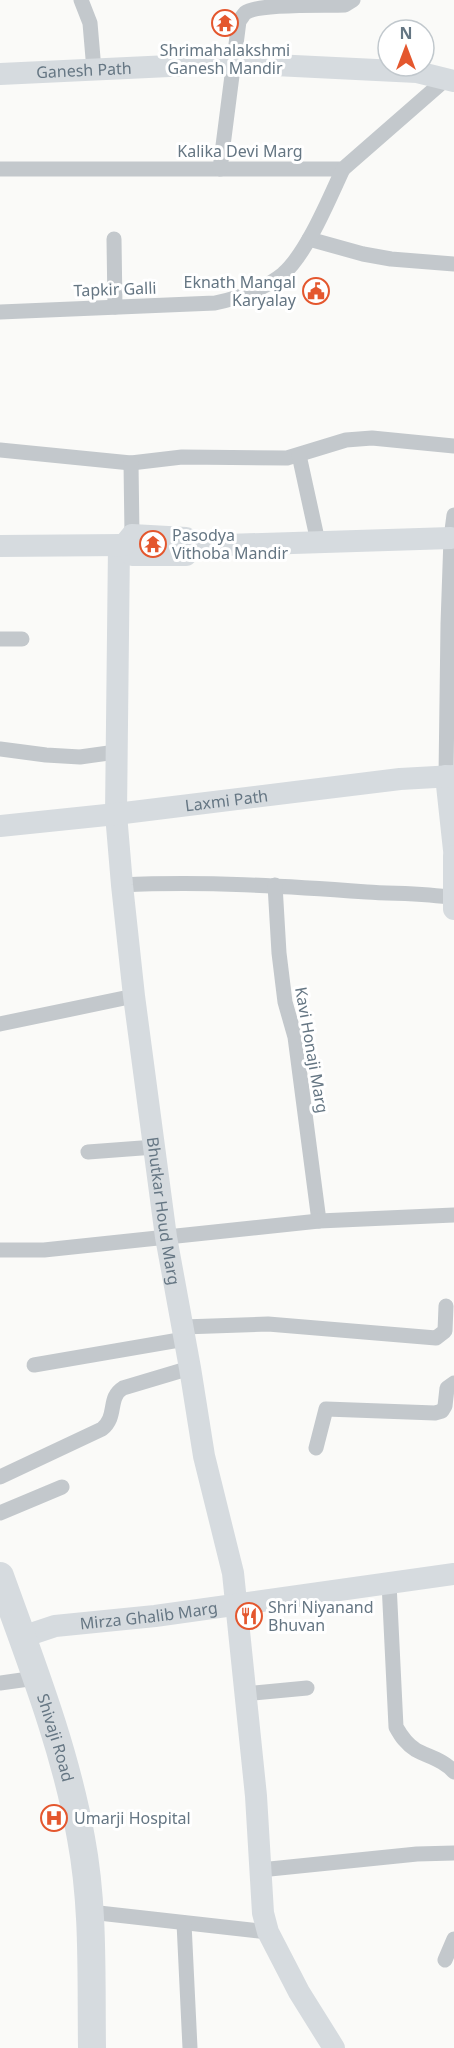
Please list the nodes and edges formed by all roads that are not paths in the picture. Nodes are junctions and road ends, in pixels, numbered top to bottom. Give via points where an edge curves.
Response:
1 (81, 0) edge
2 (353, 0) edge
3 (233, 63) junction
4 (94, 70) junction
5 (0, 74) edge
6 (450, 80) edge
7 (0, 169) edge
8 (220, 169) junction
9 (343, 169) junction
10 (114, 239) dead end
11 (309, 239) junction
12 (454, 264) edge
13 (115, 307) junction
14 (0, 312) edge
15 (454, 446) edge
16 (0, 450) edge
17 (299, 455) junction
18 (131, 463) junction
19 (453, 530) edge
20 (125, 541) junction
21 (318, 542) junction
22 (0, 546) edge
23 (0, 639) edge
24 (22, 639) dead end
25 (0, 749) edge
26 (116, 752) junction
27 (450, 776) edge
28 (116, 814) junction
29 (0, 826) edge
30 (454, 850) edge
31 (454, 856) edge
32 (122, 885) junction
33 (276, 885) junction
34 (454, 901) edge
35 (134, 996) junction
36 (0, 1024) edge
37 (155, 1147) junction
38 (88, 1152) dead end
39 (454, 1215) edge
40 (319, 1221) junction
41 (166, 1237) junction
42 (0, 1250) edge
43 (446, 1306) dead end
44 (450, 1325) edge
45 (184, 1333) junction
46 (34, 1365) dead end
47 (190, 1368) junction
48 (454, 1383) edge
49 (316, 1448) dead end
50 (0, 1477) edge
51 (62, 1487) dead end
52 (0, 1513) edge
53 (454, 1574) edge
54 (0, 1576) edge
55 (389, 1583) junction
56 (236, 1605) junction
57 (13, 1632) edge
58 (36, 1678) junction
59 (0, 1683) edge
60 (307, 1689) dead end
61 (244, 1694) junction
62 (452, 1765) edge
63 (454, 1853) edge
64 (260, 1870) junction
65 (90, 1912) junction
66 (184, 1923) junction
67 (268, 1932) junction
68 (454, 1939) edge
69 (445, 1960) dead end
70 (92, 2048) edge
71 (190, 2048) edge
72 (334, 2048) edge

1 - 4 street via 90,23
2 - 3 street via 345,5 280,7 245,13 239,21
3 - 4 street, Ganesh Path
3 - 6 street, Ganesh Path via 417,72
3 - 8 street
4 - 5 street, Ganesh Path
6 - 9 street
7 - 8 street, Kalika Devi Marg
8 - 9 street, Kalika Devi Marg
9 - 11 street, Tapkir Galli
10 - 13 street
11 - 12 street via 391,259
11 - 13 street, Tapkir Galli via 284,272 237,298 215,303
13 - 14 street, Tapkir Galli
15 - 17 street via 372,438 346,440
16 - 18 street
17 - 18 street via 182,457
17 - 21 street
18 - 20 street
19 - 21 street
19 - 27 street
20 - 21 street via 132,555 186,555 195,546
20 - 22 street
20 - 26 street, Bhutkar Houd Marg
23 - 24 street
25 - 26 street via 80,757
26 - 28 street, Bhutkar Houd Marg
27 - 28 street, Laxmi Path via 400,778
27 - 30 street
28 - 29 street, Laxmi Path
28 - 32 street, Bhutkar Houd Marg
31 - 34 street
32 - 33 street
32 - 35 street, Bhutkar Houd Marg
33 - 34 street via 432,894
33 - 40 street, Kavi Honaji Marg via 285,1002 295,1036
35 - 36 street
35 - 37 street, Bhutkar Houd Marg
37 - 38 street
37 - 41 street, Bhutkar Houd Marg
39 - 40 street
40 - 41 street
41 - 42 street via 44,1250
41 - 45 street, Bhutkar Houd Marg
43 - 44 street
44 - 45 street via 435,1338 268,1324
45 - 46 street
45 - 47 street, Bhutkar Houd Marg
47 - 50 street via 123,1388 114,1398 111,1420 102,1429
47 - 56 street, Bhutkar Houd Marg via 204,1456 233,1573
48 - 49 street via 447,1388 442,1412 326,1409
51 - 52 street
53 - 55 street, Mirza Ghalib Marg
54 - 57 highway, Shivaji Road
55 - 56 street, Mirza Ghalib Marg
55 - 62 street via 396,1728 414,1749
56 - 57 street, Mirza Ghalib Marg
56 - 61 street, Bhutkar Houd Marg
57 - 58 highway, Shivaji Road
58 - 59 street
58 - 65 highway, Shivaji Road via 65,1765 81,1839
60 - 61 street
61 - 64 street, Bhutkar Houd Marg
63 - 64 street
64 - 67 street, Bhutkar Houd Marg via 262,1913
65 - 66 street
65 - 70 highway, Shivaji Road
66 - 67 street
66 - 71 street
67 - 72 street, Bhutkar Houd Marg
68 - 69 street

